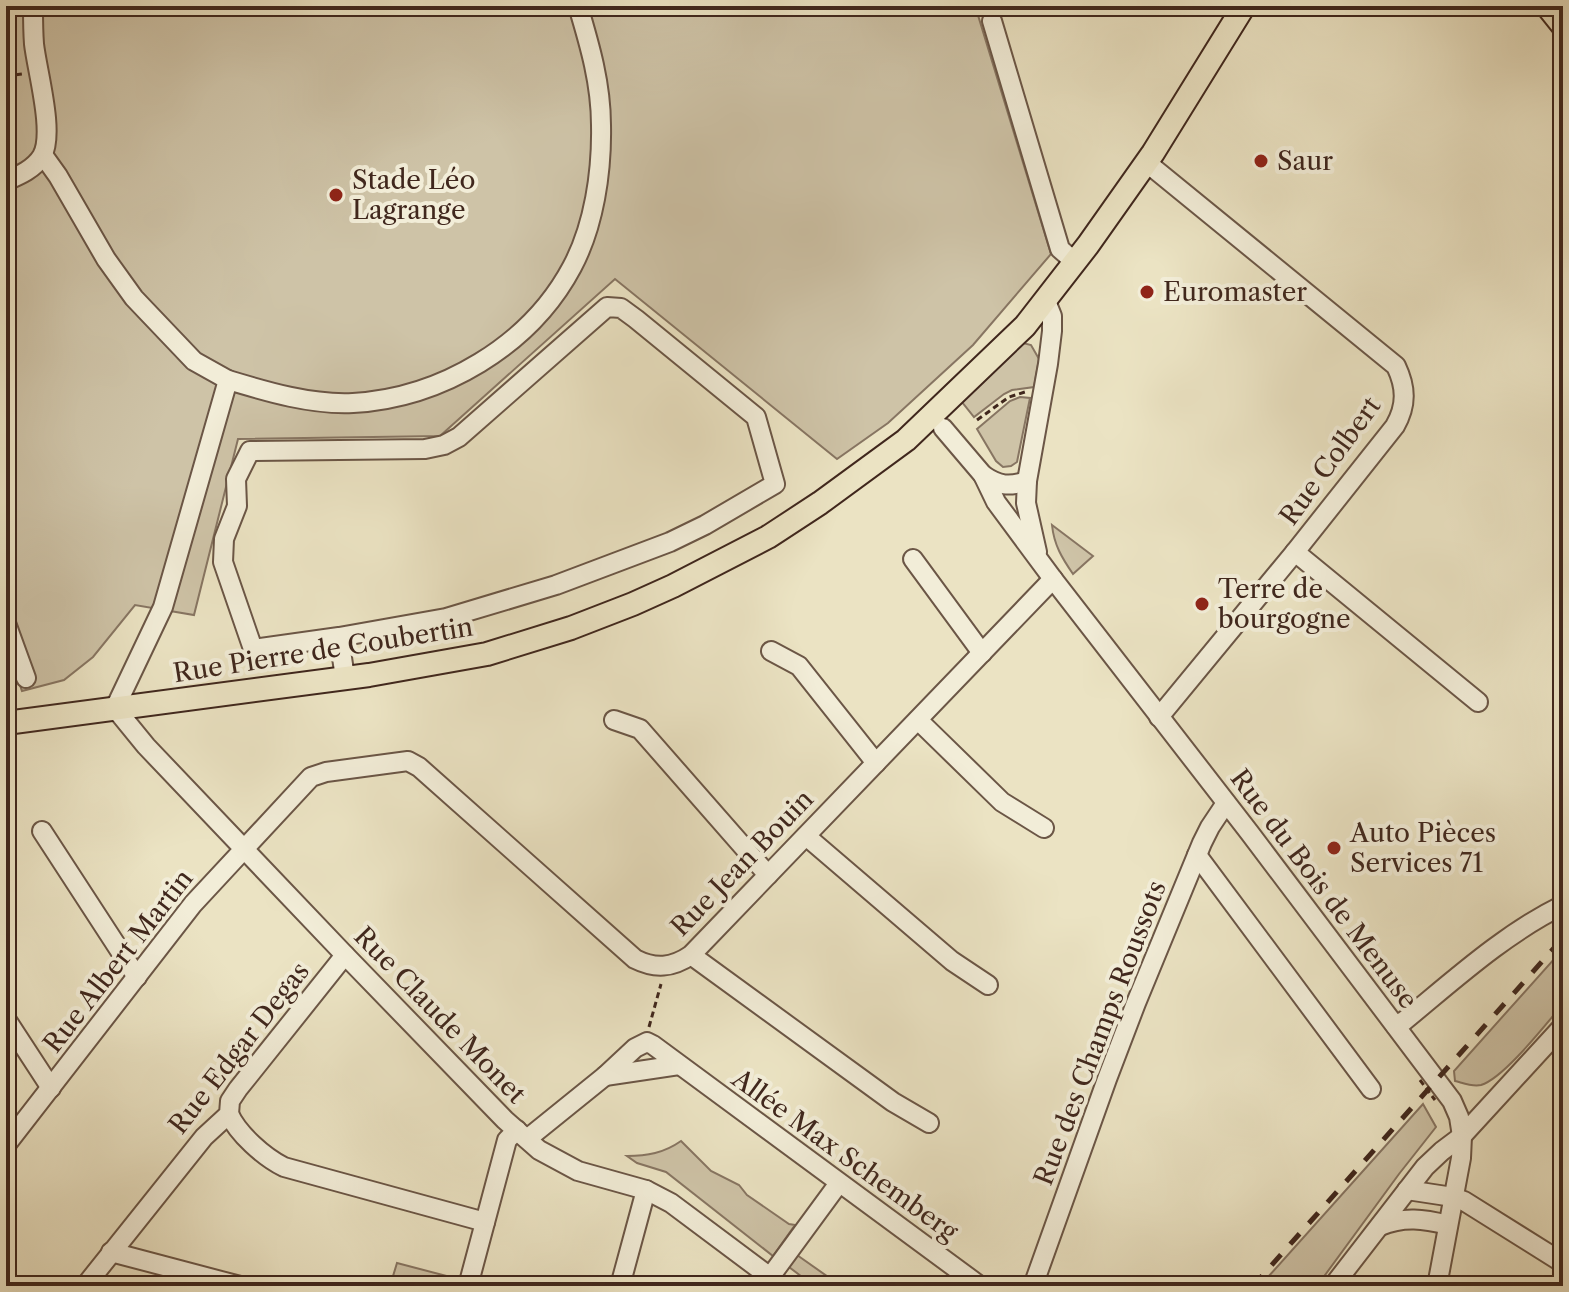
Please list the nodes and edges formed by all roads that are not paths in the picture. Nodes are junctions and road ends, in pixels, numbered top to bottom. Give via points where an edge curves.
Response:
1 (33, 6) edge
2 (578, 6) edge
3 (1244, 6) edge
4 (1547, 6) edge
5 (992, 21) dead end
6 (1563, 26) edge
7 (43, 155) junction
8 (1146, 162) junction
9 (6, 181) edge
10 (1075, 262) junction
11 (1046, 301) junction
12 (228, 380) junction
13 (932, 428) junction
14 (983, 475) junction
15 (1027, 481) junction
16 (1295, 552) junction
17 (913, 559) dead end
18 (1038, 559) junction
19 (1053, 579) junction
20 (6, 623) edge
21 (339, 637) junction
22 (771, 651) dead end
23 (982, 653) junction
24 (26, 678) dead end
25 (345, 678) junction
26 (1478, 702) dead end
27 (115, 708) junction
28 (1159, 717) junction
29 (614, 720) dead end
30 (918, 720) junction
31 (6, 723) edge
32 (876, 763) junction
33 (1226, 803) junction
34 (1044, 828) dead end
35 (42, 831) dead end
36 (806, 836) junction
37 (244, 850) junction
38 (1197, 855) junction
39 (768, 875) junction
40 (1563, 905) edge
41 (345, 955) junction
42 (691, 955) junction
43 (137, 977) junction
44 (988, 985) dead end
45 (6, 1019) edge
46 (1395, 1025) junction
47 (1563, 1026) edge
48 (679, 1065) junction
49 (605, 1076) junction
50 (51, 1088) junction
51 (1371, 1089) dead end
52 (229, 1114) junction
53 (929, 1123) dead end
54 (522, 1134) junction
55 (1462, 1136) junction
56 (6, 1145) edge
57 (839, 1183) junction
58 (646, 1190) junction
59 (1407, 1190) junction
60 (1453, 1197) junction
61 (485, 1222) junction
62 (1448, 1225) junction
63 (1380, 1226) junction
64 (111, 1252) junction
65 (1563, 1263) edge
66 (775, 1283) edge
67 (85, 1286) edge
68 (240, 1286) edge
69 (468, 1286) edge
70 (620, 1286) edge
71 (980, 1286) edge
72 (1033, 1286) edge
73 (1333, 1286) edge
74 (1437, 1286) edge

1 - 7 street via 47,128
2 - 12 street via 600,101 599,169 583,238 552,300 517,337 479,364 439,384 394,397 310,401
3 - 8 main road, Rue Pierre de Coubertin
4 - 6 main road
5 - 10 street via 1060,249
7 - 9 street via 23,174
7 - 12 street via 134,298 194,361
8 - 10 main road, Rue Pierre de Coubertin
8 - 16 street, Rue Colbert via 1387,358 1403,381 1405,400 1395,426
10 - 11 main road, Rue Pierre de Coubertin
11 - 13 main road, Rue Pierre de Coubertin via 953,396
11 - 15 street, Rue du Bois de Menuse via 1052,331
12 - 27 street via 163,607
13 - 14 street, Rue du Bois de Menuse
13 - 25 main road, Rue Pierre de Coubertin via 768,537 646,598 487,654
14 - 15 street via 1002,486
14 - 18 street, Rue du Bois de Menuse
15 - 18 street, Rue du Bois de Menuse via 1026,503
16 - 26 street
16 - 28 street, Rue Colbert
17 - 23 street
18 - 19 street, Rue du Bois de Menuse
19 - 23 street, Rue Jean Bouin
19 - 28 street, Rue du Bois de Menuse
20 - 24 street
21 - 21 street via 253,649 223,562 224,539 237,506 236,479 250,451 444,445 607,307 621,308 636,319 756,417 775,484 705,525 519,598 446,618
21 - 25 street
22 - 32 street via 799,666
23 - 30 street, Rue Jean Bouin
25 - 27 main road, Rue Pierre de Coubertin
27 - 31 main road, Rue Pierre de Coubertin
27 - 37 street, Rue Claude Monet
28 - 33 street, Rue du Bois de Menuse
29 - 39 street via 640,729
30 - 32 street, Rue Jean Bouin
30 - 34 street via 1002,802
32 - 36 street, Rue Jean Bouin
33 - 38 street, Rue des Champs Roussots
33 - 46 street, Rue du Bois de Menuse
35 - 43 street
36 - 39 street, Rue Jean Bouin
36 - 44 street via 952,961
37 - 41 street, Rue Claude Monet
37 - 42 street, Rue Jean Bouin via 311,777 408,761 635,959 664,966
37 - 43 street, Rue Albert Martin via 193,904
38 - 51 street
38 - 72 street, Rue des Champs Roussots via 1107,1079
39 - 42 street, Rue Jean Bouin
40 - 46 street via 1481,957
41 - 52 street, Rue Edgar Degas via 238,1089
41 - 54 street, Rue Claude Monet
42 - 53 street
43 - 50 street, Rue Albert Martin
45 - 50 street
46 - 55 street, Rue du Bois de Menuse via 1452,1101
47 - 55 street
48 - 49 street
48 - 49 street, Allée Max Schemberg via 647,1042
48 - 57 street, Allée Max Schemberg
49 - 54 street
50 - 56 street, Rue Albert Martin
52 - 61 street via 234,1126 284,1167
52 - 64 street, Rue Edgar Degas via 204,1137
54 - 58 street, Rue Claude Monet via 578,1171
54 - 61 street via 507,1140
55 - 59 street
55 - 60 street, Rue du Bois de Menuse
57 - 66 street
57 - 71 street, Allée Max Schemberg
58 - 66 street, Rue Claude Monet via 671,1203
58 - 70 street
59 - 60 street
59 - 63 street
60 - 62 street, Rue du Bois de Menuse
60 - 65 street
61 - 69 street
62 - 63 street via 1409,1219
62 - 74 street, Rue du Bois de Menuse
63 - 73 street
64 - 67 street, Rue Edgar Degas
64 - 68 street

